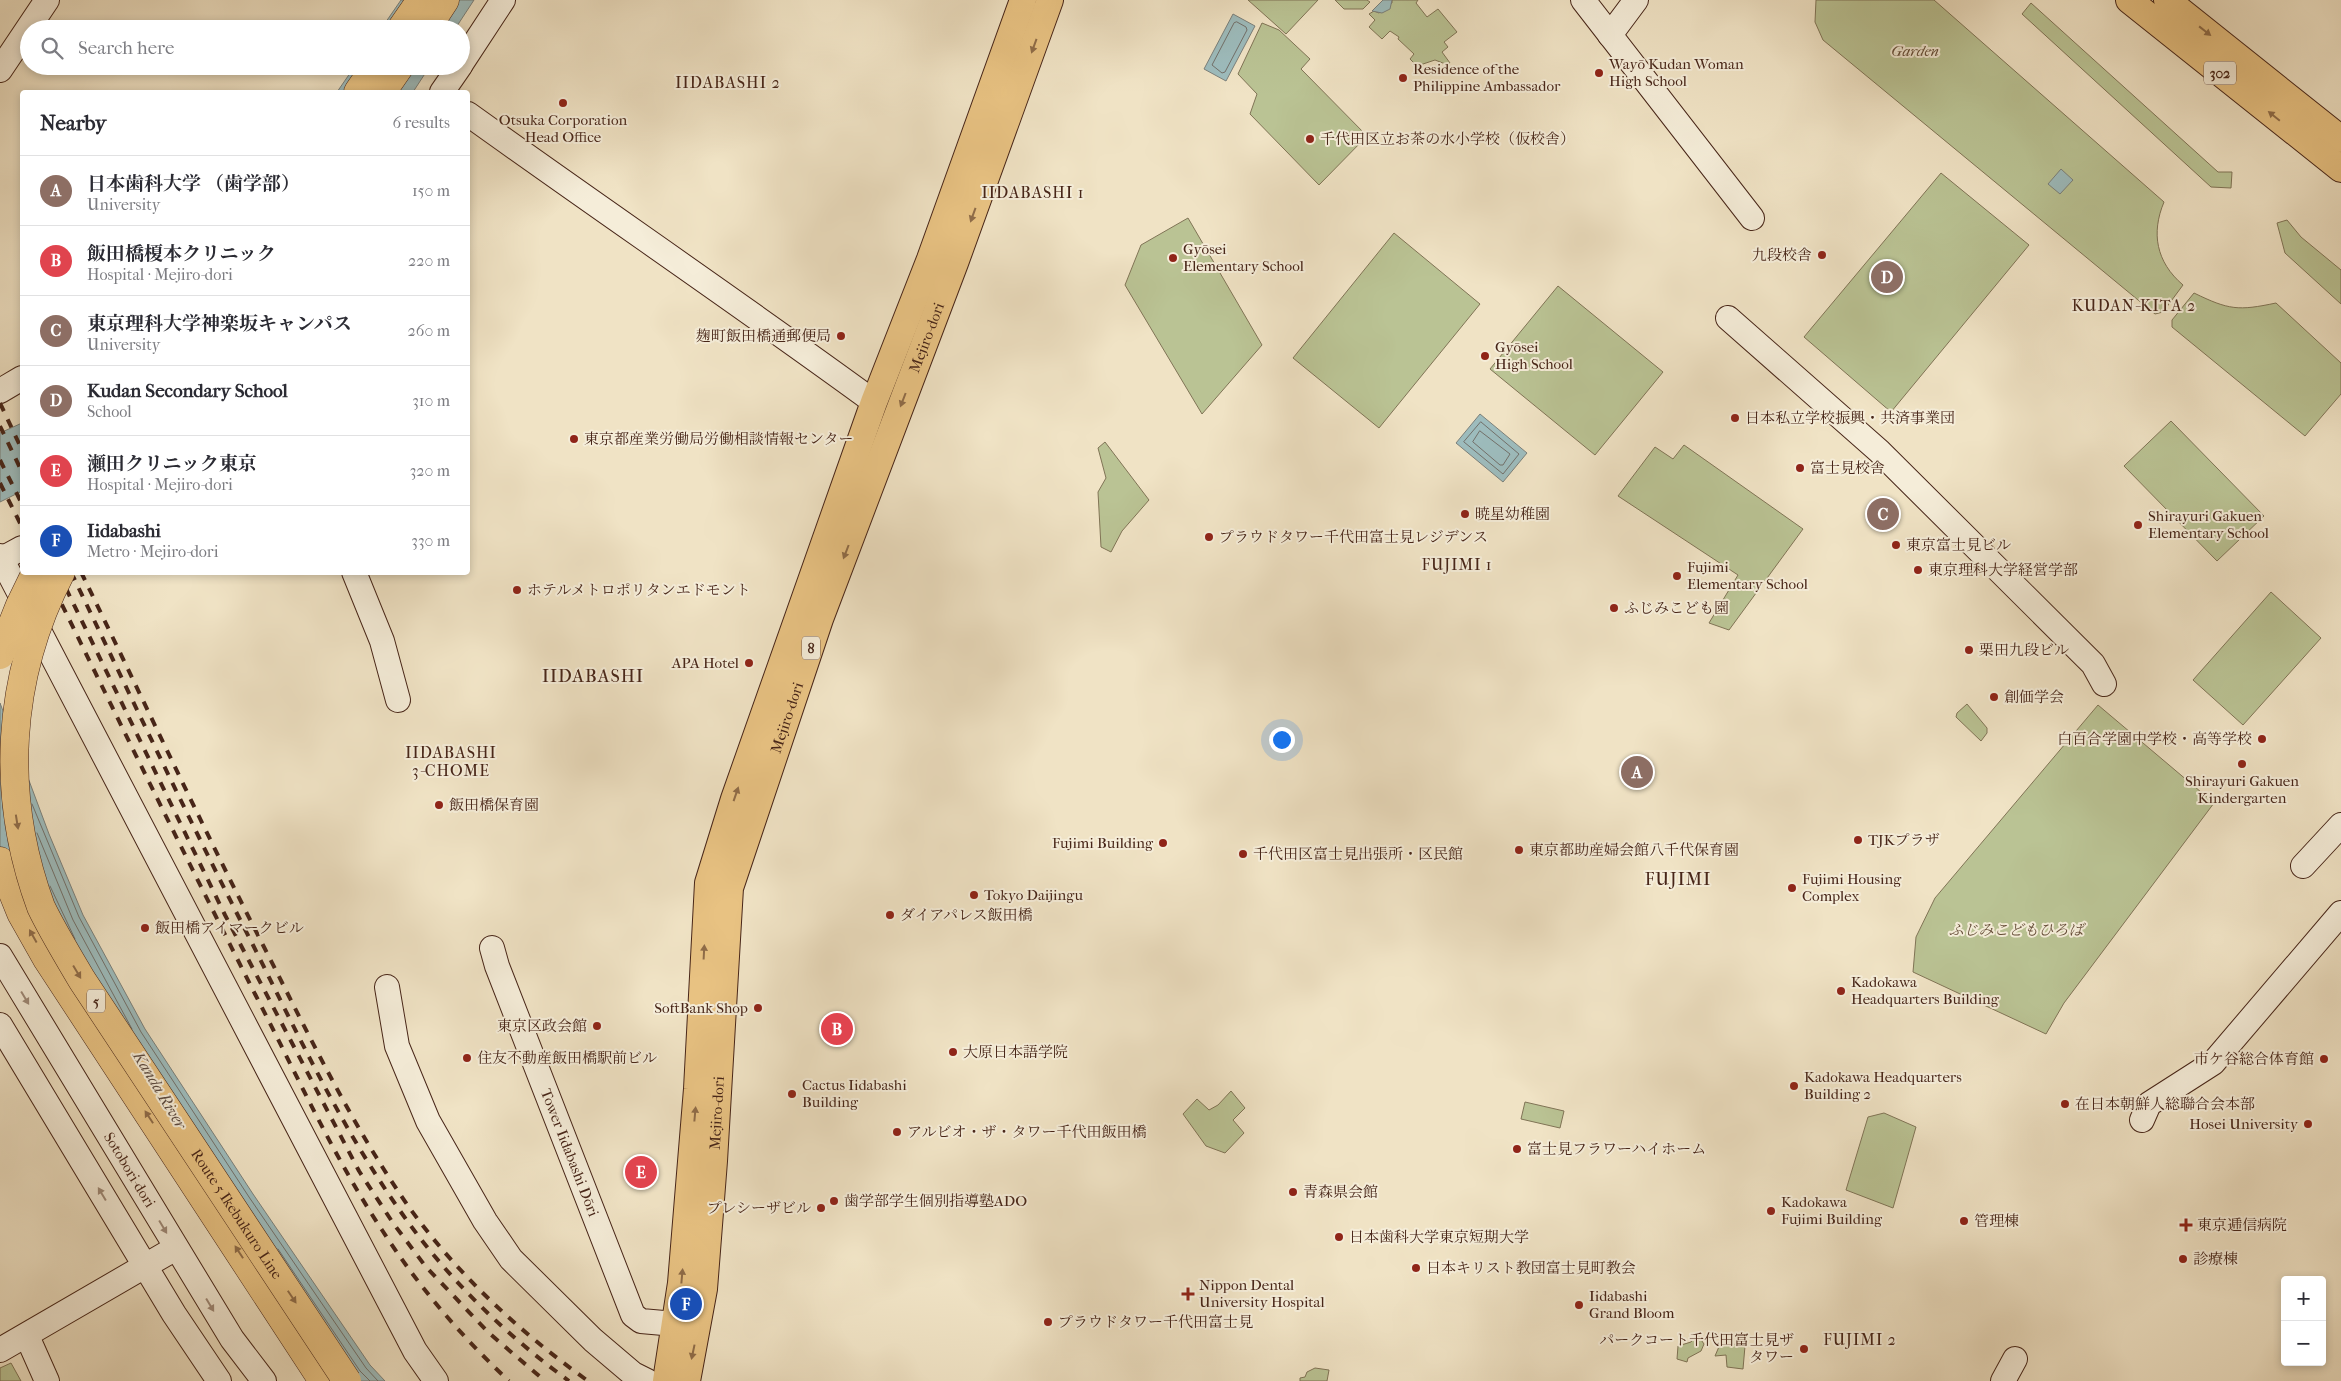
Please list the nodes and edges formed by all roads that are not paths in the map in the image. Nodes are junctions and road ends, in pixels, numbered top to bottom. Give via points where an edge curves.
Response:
1 (47, 0) edge
2 (421, 0) edge
3 (445, 0) edge
4 (503, 0) edge
5 (1023, 0) edge
6 (1050, 0) edge
7 (1583, 0) edge
8 (1636, 0) edge
9 (2129, 0) edge
10 (2167, 0) edge
11 (34, 20) edge
12 (408, 20) edge
13 (432, 20) edge
14 (1610, 35) junction
15 (20, 40) edge
16 (470, 50) edge
17 (0, 70) edge
18 (370, 75) edge
19 (394, 75) edge
20 (453, 75) edge
21 (359, 90) edge
22 (383, 90) edge
23 (443, 90) edge
24 (470, 115) edge
25 (2333, 137) edge
26 (2341, 169) edge
27 (1752, 218) dead end
28 (1728, 318) dead end
29 (20, 379) edge
30 (0, 390) edge
31 (874, 402) junction
32 (20, 549) edge
33 (1, 558) edge
34 (35, 575) edge
35 (59, 575) edge
36 (355, 575) edge
37 (0, 655) edge
38 (2104, 684) dead end
39 (398, 700) dead end
40 (2341, 824) edge
41 (0, 861) edge
42 (2303, 866) dead end
43 (2341, 913) edge
44 (492, 948) dead end
45 (4, 970) edge
46 (387, 987) dead end
47 (0, 1025) edge
48 (2142, 1120) dead end
49 (176, 1248) junction
50 (145, 1266) junction
51 (675, 1324) junction
52 (26, 1336) junction
53 (0, 1350) edge
54 (2016, 1359) dead end
55 (47, 1381) edge
56 (219, 1381) edge
57 (264, 1381) edge
58 (323, 1381) edge
59 (347, 1381) edge
60 (436, 1381) edge
61 (646, 1381) edge
62 (666, 1381) edge
63 (687, 1381) edge
64 (2003, 1381) edge

1 - 11 street
2 - 12 highway
3 - 13 highway
4 - 16 street
5 - 31 main road, Mejiro-dori / 8 via 930,259
6 -> 63 main road, Mejiro-dori / 8 via 820,620 730,888 704,1288
7 - 14 street
8 - 14 street
25 -> 9 main road, 302
10 -> 25 main road, 302
14 - 27 street
15 - 17 street
18 - 21 highway
19 - 22 highway
20 - 23 street
24 - 31 street
25 - 26 main road, 302
28 - 38 street via 1879,451 2093,664
29 - 30 street
51 -> 31 main road, Mejiro-dori / 8 via 697,1089 708,883 734,799
32 - 33 street
33 - 60 street via 415,1351
34 - 37 highway, bridge
35 -> 59 highway, Route 5 Ikebukuro Line / 5, bridge via 28,647 12,724 14,802 21,845 33,886 51,927 82,980
36 - 39 street via 382,641
40 - 42 street
58 -> 41 highway, Route 5 Ikebukuro Line / 5 via 47,960 15,900
43 - 48 street via 2213,1063 2149,1104
44 - 51 street, Tower Iidabashi Dōri via 633,1315 641,1321
45 -> 49 street, Sotobori-dori
46 - 61 street via 397,1046 428,1120 485,1221 510,1259 593,1340
50 -> 47 street
49 - 50 street
49 -> 57 street, Sotobori-dori via 232,1339
50 - 52 street
50 - 56 street
51 - 62 main road, Mejiro-dori / 8
52 - 53 street
52 - 55 street
54 - 64 street

